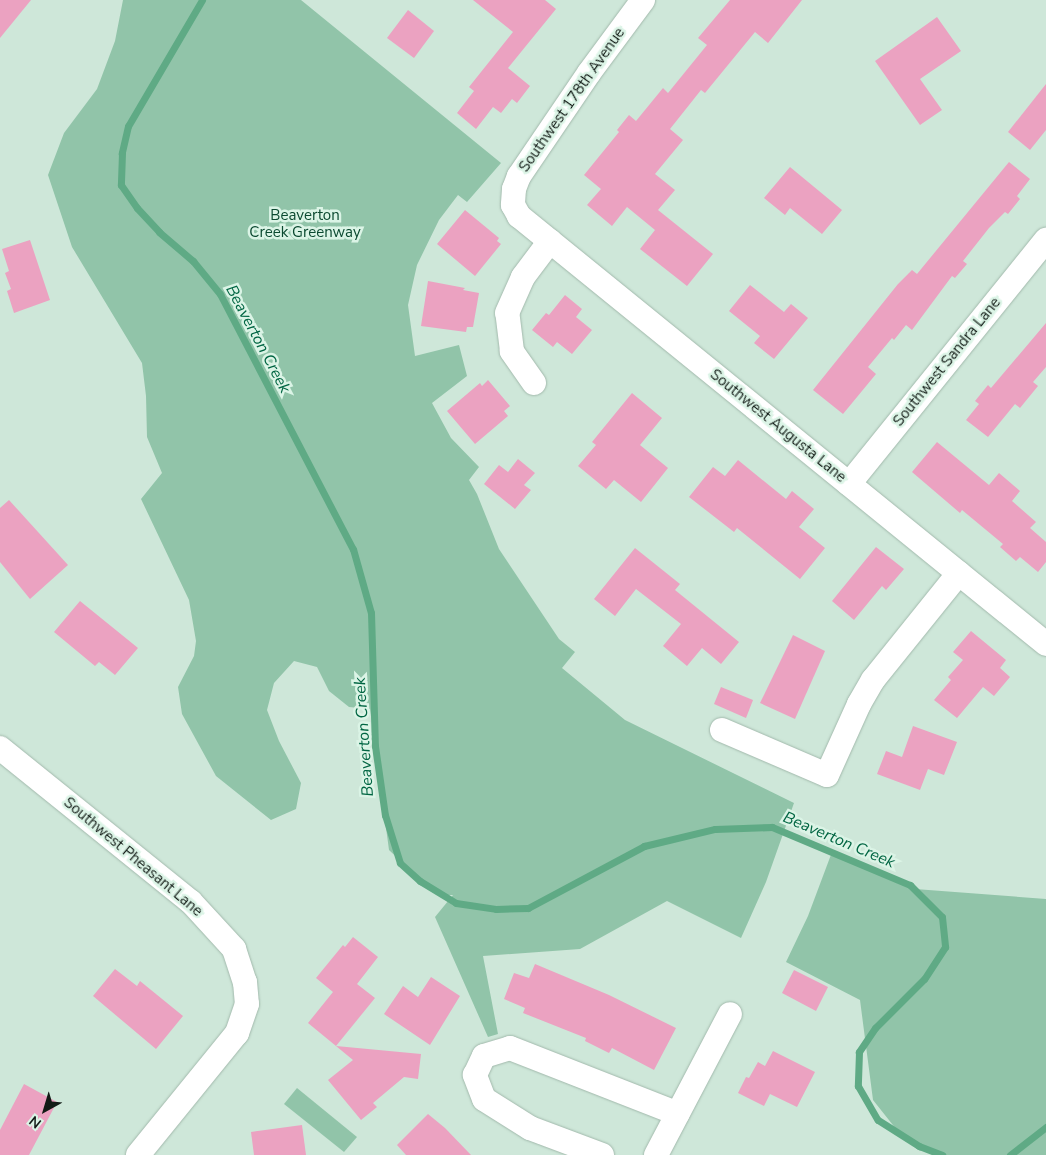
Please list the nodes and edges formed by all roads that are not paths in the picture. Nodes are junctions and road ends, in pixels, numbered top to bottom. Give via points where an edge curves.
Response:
1 (643, 0) edge
2 (514, 205) joint
3 (1046, 240) edge
4 (550, 241) junction
5 (534, 383) dead end
6 (849, 484) junction
7 (959, 573) junction
8 (1046, 644) edge
9 (722, 730) dead end
10 (0, 748) edge
11 (730, 1014) dead end
12 (678, 1114) junction
13 (138, 1155) edge
14 (602, 1155) edge
15 (656, 1155) edge

1 - 2 street, Southwest 178th Avenue via 519,176 514,189
2 - 4 street, Southwest Augusta Lane via 519,216
3 - 6 street, Southwest Sandra Lane
4 - 5 street via 523,277 508,313 512,351
4 - 6 street, Southwest Augusta Lane
6 - 7 street, Southwest Augusta Lane
7 - 8 street, Southwest Augusta Lane
7 - 9 street via 873,680 827,775
10 - 13 street, Southwest Pheasant Lane via 191,902 234,949 245,982 247,1004 237,1033
11 - 12 street
12 - 14 street via 510,1048 484,1056 475,1075 484,1099 530,1128
12 - 15 street

